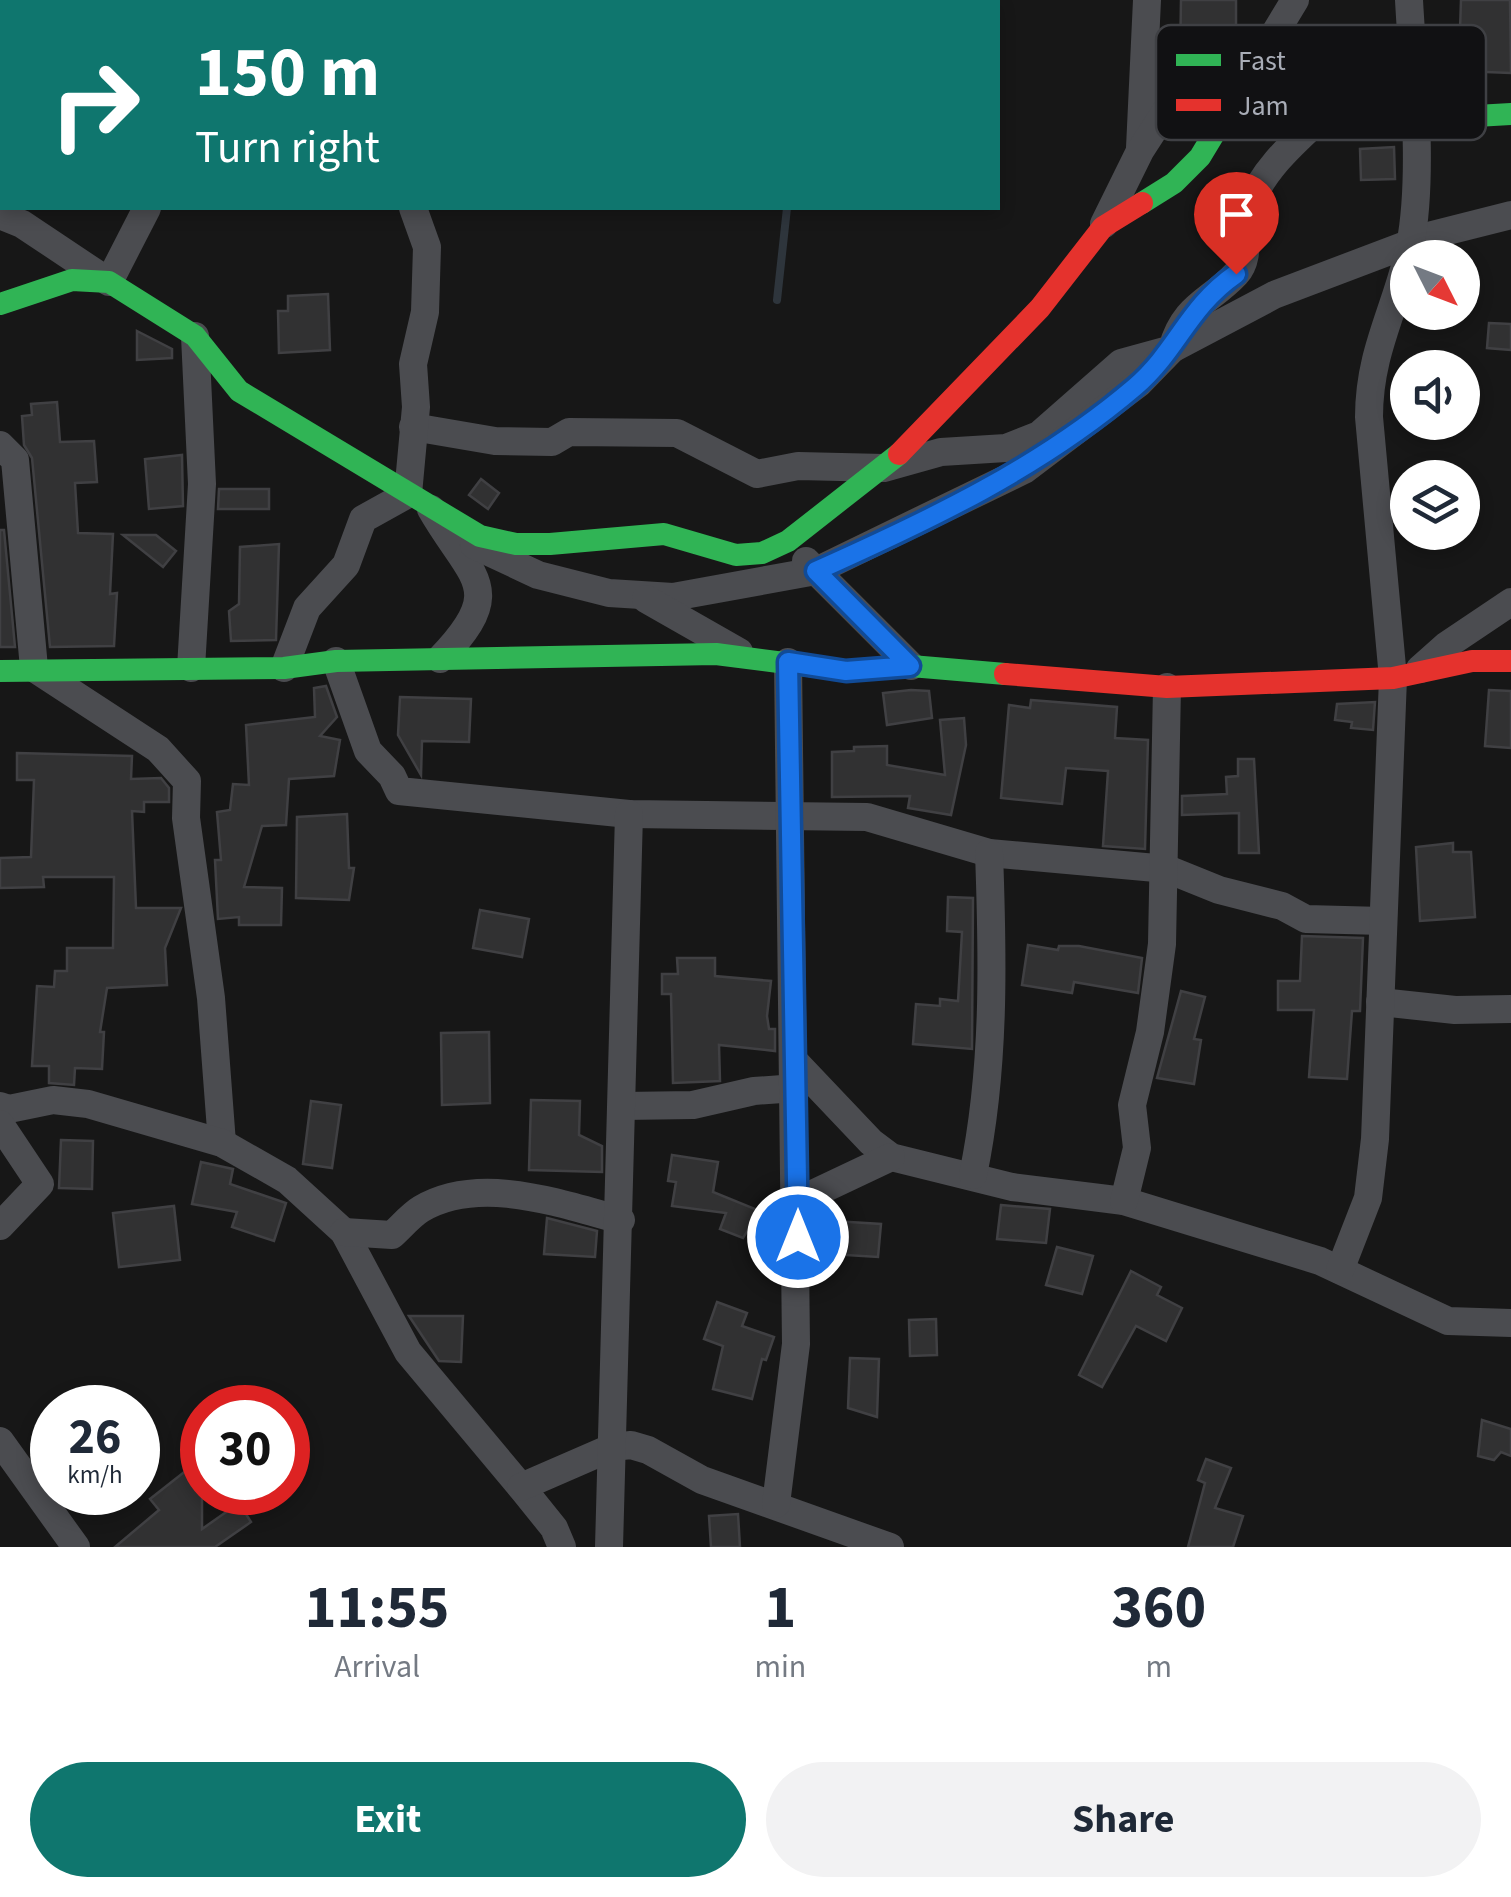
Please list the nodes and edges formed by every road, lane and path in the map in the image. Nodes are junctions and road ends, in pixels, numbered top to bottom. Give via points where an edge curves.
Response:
1 (1148, 0) edge
2 (1295, 0) edge
3 (1408, 0) edge
4 (1280, 25) edge
5 (1410, 25) edge
6 (1511, 114) edge
7 (1486, 115) edge
8 (1156, 126) edge
9 (1209, 140) edge
10 (1299, 140) edge
11 (1415, 140) edge
12 (1140, 151) junction
13 (147, 210) edge
14 (414, 210) edge
15 (0, 214) edge
16 (1511, 215) edge
17 (1102, 227) junction
18 (1410, 240) edge
19 (1427, 240) edge
20 (1390, 251) edge
21 (108, 282) junction
22 (0, 304) edge
23 (1390, 308) edge
24 (195, 336) junction
25 (1172, 349) junction
26 (413, 427) junction
27 (0, 445) edge
28 (884, 468) junction
29 (419, 502) junction
30 (788, 542) junction
31 (816, 571) junction
32 (640, 595) junction
33 (1511, 602) edge
34 (749, 657) junction
35 (440, 659) junction
36 (336, 661) junction
37 (1511, 661) edge
38 (788, 662) junction
39 (910, 666) junction
40 (34, 668) junction
41 (191, 668) junction
42 (284, 668) junction
43 (0, 670) edge
44 (1404, 675) junction
45 (1166, 686) junction
46 (629, 814) junction
47 (792, 814) junction
48 (988, 853) junction
49 (1167, 869) junction
50 (1383, 922) junction
51 (1380, 1002) junction
52 (1511, 1009) edge
53 (796, 1076) junction
54 (0, 1106) edge
55 (623, 1106) junction
56 (0, 1124) edge
57 (222, 1143) junction
58 (891, 1157) junction
59 (974, 1175) junction
60 (798, 1201) junction
61 (1124, 1201) junction
62 (621, 1220) junction
63 (0, 1226) edge
64 (344, 1232) junction
65 (1340, 1270) junction
66 (1511, 1323) edge
67 (0, 1441) edge
68 (613, 1448) junction
69 (521, 1486) junction
70 (776, 1504) junction
71 (76, 1547) edge
72 (562, 1547) edge
73 (609, 1547) edge
74 (890, 1547) edge

1 - 12 street
2 - 4 street
3 - 5 street
6 - 7 street
8 - 12 street
9 - 17 street via 1174,182
10 - 25 street via 1266,174 1248,209 1236,274 1190,315
11 - 18 street
12 - 17 street
13 - 21 street
14 - 26 street via 427,246
15 - 21 street
16 - 19 street
17 - 28 street via 1040,308
20 - 25 street via 1274,295
21 - 22 street via 72,280
21 - 24 street
23 - 44 street via 1369,374 1368,417
24 - 29 street via 238,391
24 - 41 street via 202,484
25 - 28 street via 1121,363 1039,435 1006,448 941,452
25 - 31 street via 1126,394 1024,470
26 - 28 street via 552,442 570,432 677,433 757,474 798,466
26 - 29 street
27 - 40 street via 14,460 19,490
28 - 30 street
29 - 30 street via 480,536 516,544 664,534 736,555
29 - 32 street via 481,551 538,575
29 - 35 street via 474,572 479,608
29 - 42 street via 363,520 346,565 308,608
30 - 31 street
31 - 32 street via 673,597
31 - 39 street
32 - 34 street
33 - 44 street
34 - 35 street
34 - 38 street
35 - 36 street
36 - 42 street
36 - 46 street via 368,751 399,791
37 - 44 street via 1472,661
38 - 39 street via 846,671
38 - 47 street
39 - 45 street
40 - 41 street
40 - 43 street
40 - 57 street via 158,749 186,781
41 - 42 street
44 - 45 street
44 - 50 street
45 - 49 street
46 - 47 street
46 - 55 street
47 - 48 street via 867,817
47 - 53 street
48 - 49 street
48 - 59 street via 992,990 986,1113
49 - 50 street via 1306,919
49 - 61 street via 1150,1032 1132,1105 1137,1148
50 - 51 street
51 - 52 street
51 - 65 street via 1368,1198
53 - 55 street via 693,1105
53 - 58 street
53 - 60 street
54 - 57 street via 88,1104
55 - 62 street
56 - 63 street via 40,1184
57 - 64 street via 287,1180
58 - 59 street
58 - 60 street
59 - 61 street via 1012,1188
60 - 70 street via 796,1344
61 - 65 street
62 - 64 street via 518,1194 464,1196 422,1208 392,1235
62 - 68 street
64 - 69 street via 408,1352
65 - 66 street via 1448,1320
67 - 71 street
68 - 69 street
68 - 70 street via 648,1450 702,1480
68 - 73 street
69 - 72 street
70 - 74 street

